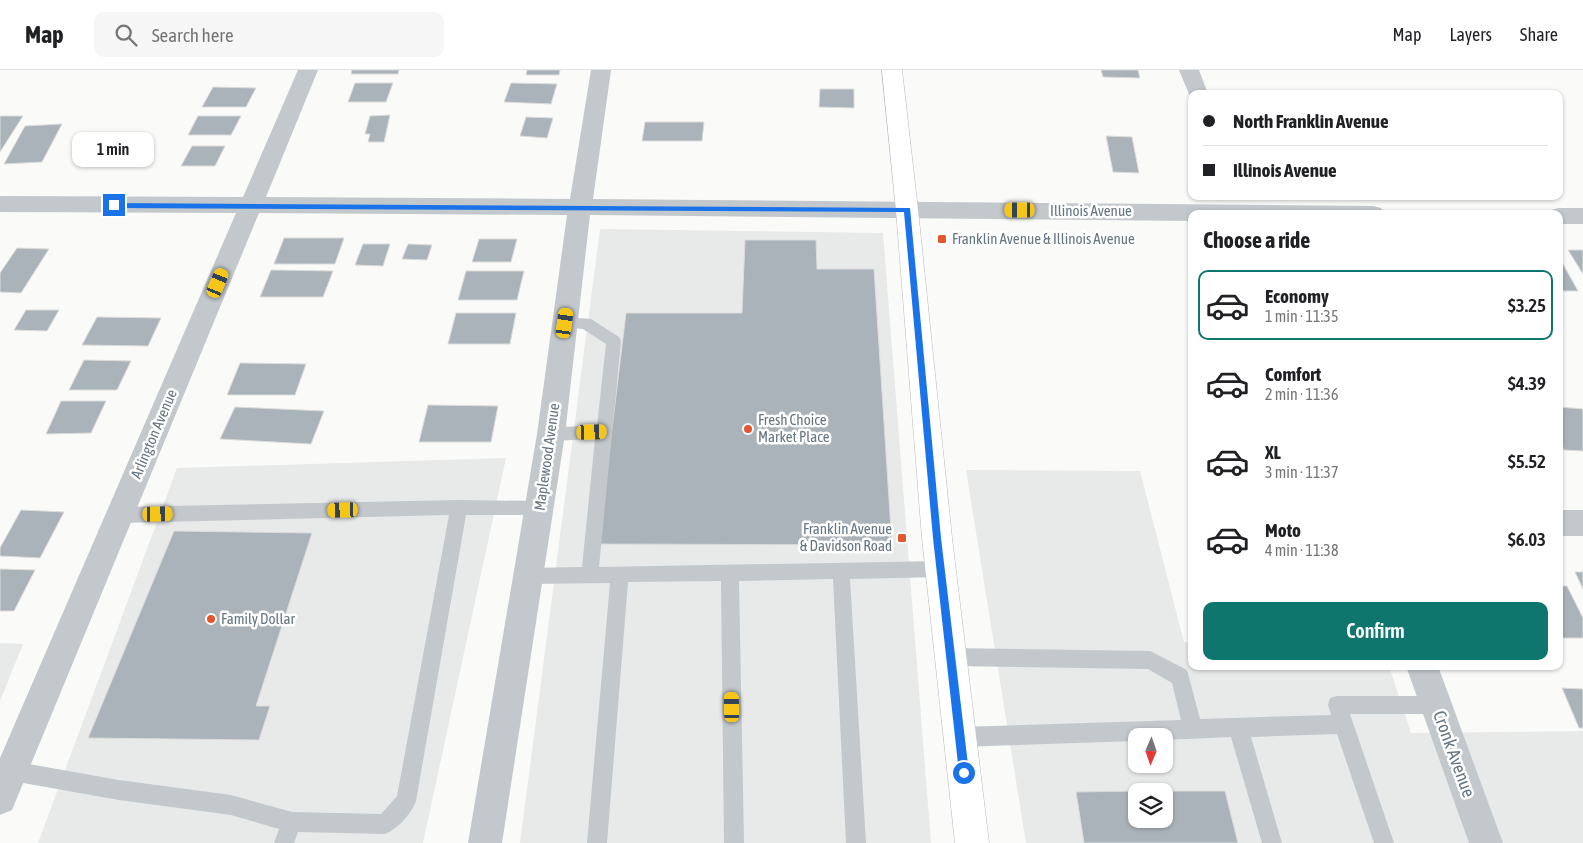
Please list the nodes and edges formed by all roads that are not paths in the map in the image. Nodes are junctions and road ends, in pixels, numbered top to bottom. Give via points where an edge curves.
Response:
1 (308, 70) edge
2 (601, 70) edge
3 (892, 70) edge
4 (1189, 70) edge
5 (1196, 90) edge
6 (0, 204) edge
7 (251, 206) junction
8 (580, 207) junction
9 (1243, 208) edge
10 (907, 210) junction
11 (1286, 210) edge
12 (1563, 216) edge
13 (1583, 216) edge
14 (565, 323) junction
15 (604, 432) junction
16 (551, 434) junction
17 (459, 507) junction
18 (540, 508) junction
19 (120, 515) junction
20 (1563, 523) edge
21 (1583, 523) edge
22 (940, 569) junction
23 (842, 570) junction
24 (730, 572) junction
25 (620, 573) junction
26 (590, 574) junction
27 (527, 576) junction
28 (950, 657) junction
29 (1424, 670) edge
30 (1437, 705) junction
31 (1343, 724) junction
32 (1238, 727) junction
33 (1193, 728) junction
34 (960, 738) junction
35 (12, 770) junction
36 (0, 798) edge
37 (292, 822) junction
38 (284, 843) edge
39 (485, 843) edge
40 (597, 843) edge
41 (734, 843) edge
42 (856, 843) edge
43 (972, 843) edge
44 (1272, 843) edge
45 (1384, 843) edge
46 (1486, 843) edge

1 - 7 street, Arlington Avenue
2 - 8 street, Maplewood Avenue
3 - 10 street
4 - 5 street
6 - 7 street, Illinois Avenue
7 - 8 street, Illinois Avenue
7 - 19 street, Arlington Avenue
8 - 10 street, Illinois Avenue
8 - 14 street, Maplewood Avenue
9 - 10 street, Illinois Avenue
9 - 11 street, Illinois Avenue
10 - 22 street
12 - 13 street
14 - 15 lane via 586,323 614,341
14 - 16 street, Maplewood Avenue
15 - 16 lane
15 - 26 lane
16 - 18 street, Maplewood Avenue
17 - 18 lane
17 - 19 lane
17 - 37 lane via 406,801 385,824
18 - 27 street, Maplewood Avenue
19 - 35 street, Arlington Avenue
20 - 21 street
22 - 23 lane
22 - 28 street
23 - 24 lane
23 - 42 lane
24 - 25 lane
24 - 41 lane
25 - 26 lane
25 - 40 lane
26 - 27 lane
27 - 39 street, Maplewood Avenue
28 - 33 lane via 1150,660 1180,678
28 - 34 street
29 - 30 street, Cronk Avenue
30 - 31 lane via 1337,705
30 - 46 street, Cronk Avenue
31 - 32 lane
31 - 45 lane
32 - 33 lane
32 - 44 lane
33 - 34 lane
34 - 43 street
35 - 36 street, Arlington Avenue
35 - 37 lane via 230,806
37 - 38 lane

